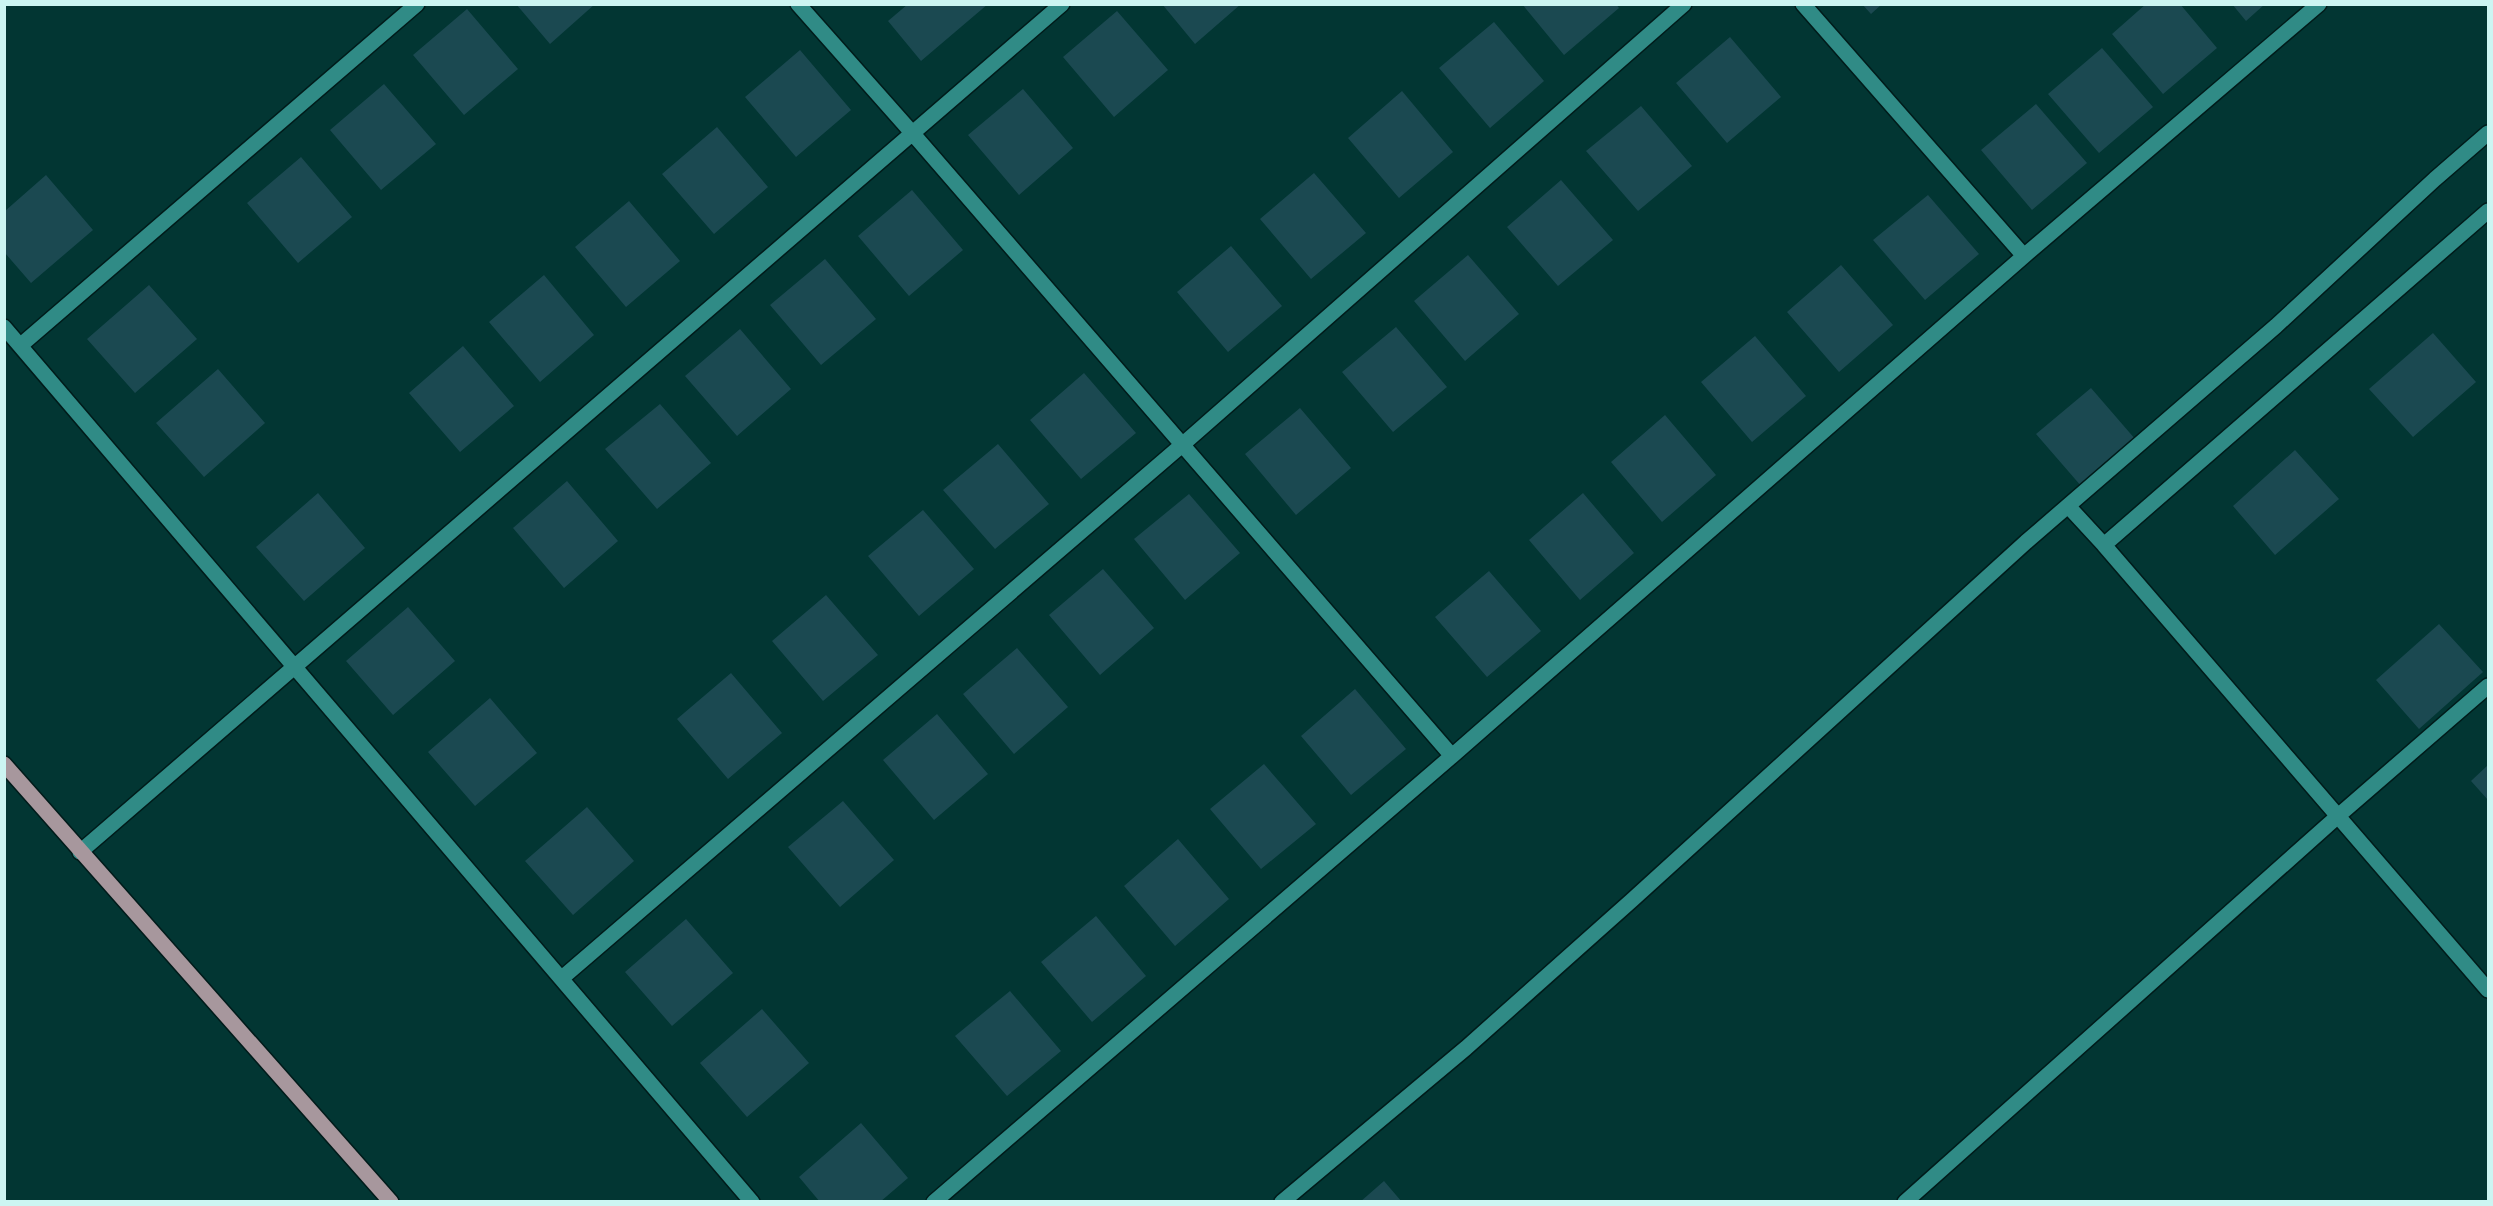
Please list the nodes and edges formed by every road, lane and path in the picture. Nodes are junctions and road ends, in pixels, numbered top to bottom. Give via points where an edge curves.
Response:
1 (417, 4) edge
2 (798, 4) edge
3 (1062, 4) edge
4 (1684, 4) edge
5 (1803, 4) edge
6 (2319, 4) edge
7 (2488, 133) edge
8 (914, 135) junction
9 (2488, 211) edge
10 (2024, 256) junction
11 (4, 327) edge
12 (21, 345) junction
13 (1182, 445) junction
14 (2068, 506) junction
15 (2104, 545) junction
16 (296, 666) junction
17 (2488, 687) edge
18 (1452, 756) junction
19 (4, 764) edge
20 (2338, 816) junction
21 (80, 852) junction
22 (562, 978) junction
23 (2488, 990) edge
24 (391, 1202) edge
25 (752, 1202) edge
26 (934, 1202) edge
27 (1281, 1202) edge
28 (1905, 1202) edge

1 - 12 street
2 - 8 street
3 - 8 street
4 - 13 street
5 - 10 street
6 - 10 street
7 - 14 street via 2276,326
8 - 13 street
8 - 16 street
9 - 15 street
10 - 18 street
11 - 12 street
12 - 16 street
13 - 18 street
13 - 22 street
14 - 15 street
14 - 27 street via 1466,1048
15 - 20 street
16 - 21 street
16 - 22 street
17 - 20 street
18 - 26 street
19 - 21 main road
20 - 23 street
20 - 28 street
21 - 24 main road
22 - 25 street

